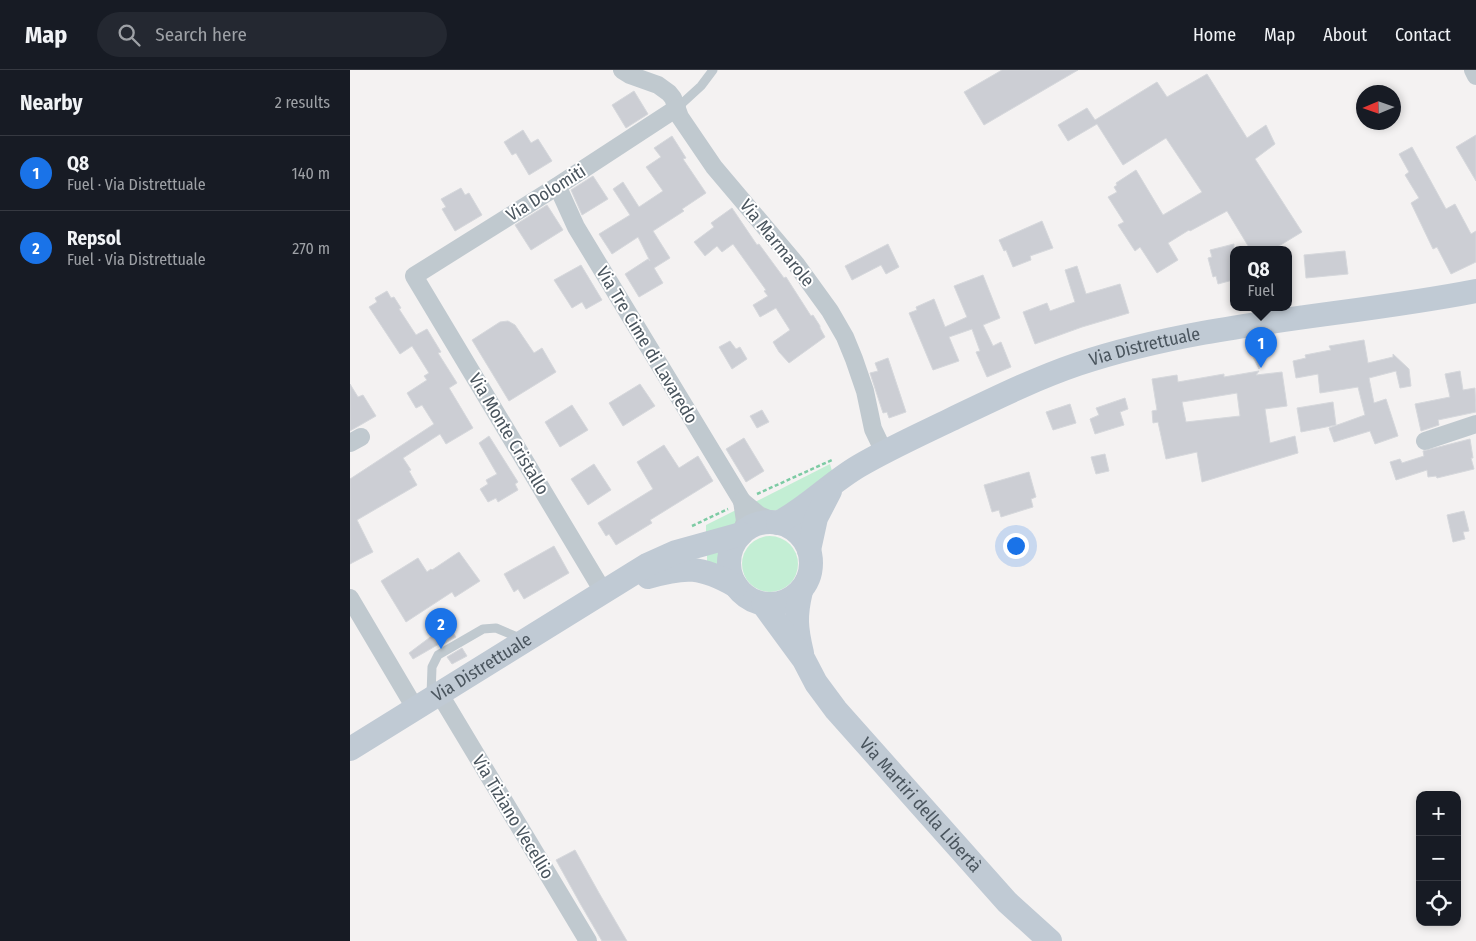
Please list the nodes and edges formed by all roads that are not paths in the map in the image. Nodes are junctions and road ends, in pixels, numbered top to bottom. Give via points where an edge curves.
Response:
1 (622, 70) edge
2 (713, 70) edge
3 (1473, 70) edge
4 (1476, 76) edge
5 (677, 108) junction
6 (556, 187) junction
7 (414, 276) joint
8 (1476, 291) edge
9 (1476, 424) edge
10 (1425, 441) dead end
11 (884, 452) junction
12 (836, 469) junction
13 (746, 500) junction
14 (778, 523) junction
15 (741, 534) junction
16 (809, 550) junction
17 (736, 586) junction
18 (609, 590) junction
19 (801, 590) junction
20 (350, 598) edge
21 (763, 604) junction
22 (527, 641) junction
23 (804, 660) junction
24 (428, 700) junction
25 (350, 748) edge
26 (588, 941) edge
27 (1050, 941) edge

1 - 5 street, Via Marmarole via 664,89
2 - 5 lane
3 - 4 street
5 - 6 street, Via Dolomiti
5 - 11 street, Via Marmarole via 714,167 796,264 838,323 861,378 873,429
6 - 7 street, Via Dolomiti
6 - 13 street, Via Tre Cime di Lavaredo via 576,227
7 - 18 street, Via Monte Cristallo
8 - 11 main road, Via Distrettuale via 1232,328 1116,353 1038,380
9 - 10 street
11 - 12 main road, Via Distrettuale
12 - 14 main road, Via Distrettuale via 805,507
12 - 16 main road, Via Distrettuale via 816,518
13 - 14 street, Via Tre Cime di Lavaredo via 759,515
13 - 15 street, Via Tre Cime di Lavaredo
14 - 15 main road, Via Distrettuale via 765,522
14 - 16 main road via 797,532
15 - 17 main road via 729,560
15 - 18 main road, Via Distrettuale via 676,552 647,565
16 - 19 main road, Via Distrettuale via 811,571
17 - 18 main road, Via Distrettuale via 709,573 685,569
17 - 21 main road, Via Distrettuale via 748,598
18 - 22 main road, Via Distrettuale
19 - 21 main road via 777,604
19 - 23 main road, Via Distrettuale via 796,631
20 - 24 street, Via Tiziano Vecellio
21 - 23 main road
22 - 24 main road, Via Distrettuale
22 - 24 lane via 496,628 483,629 438,655 432,667
23 - 27 main road, Via Martiri della Libertà via 836,710 1007,902
24 - 25 main road, Via Distrettuale
24 - 26 street, Via Tiziano Vecellio

